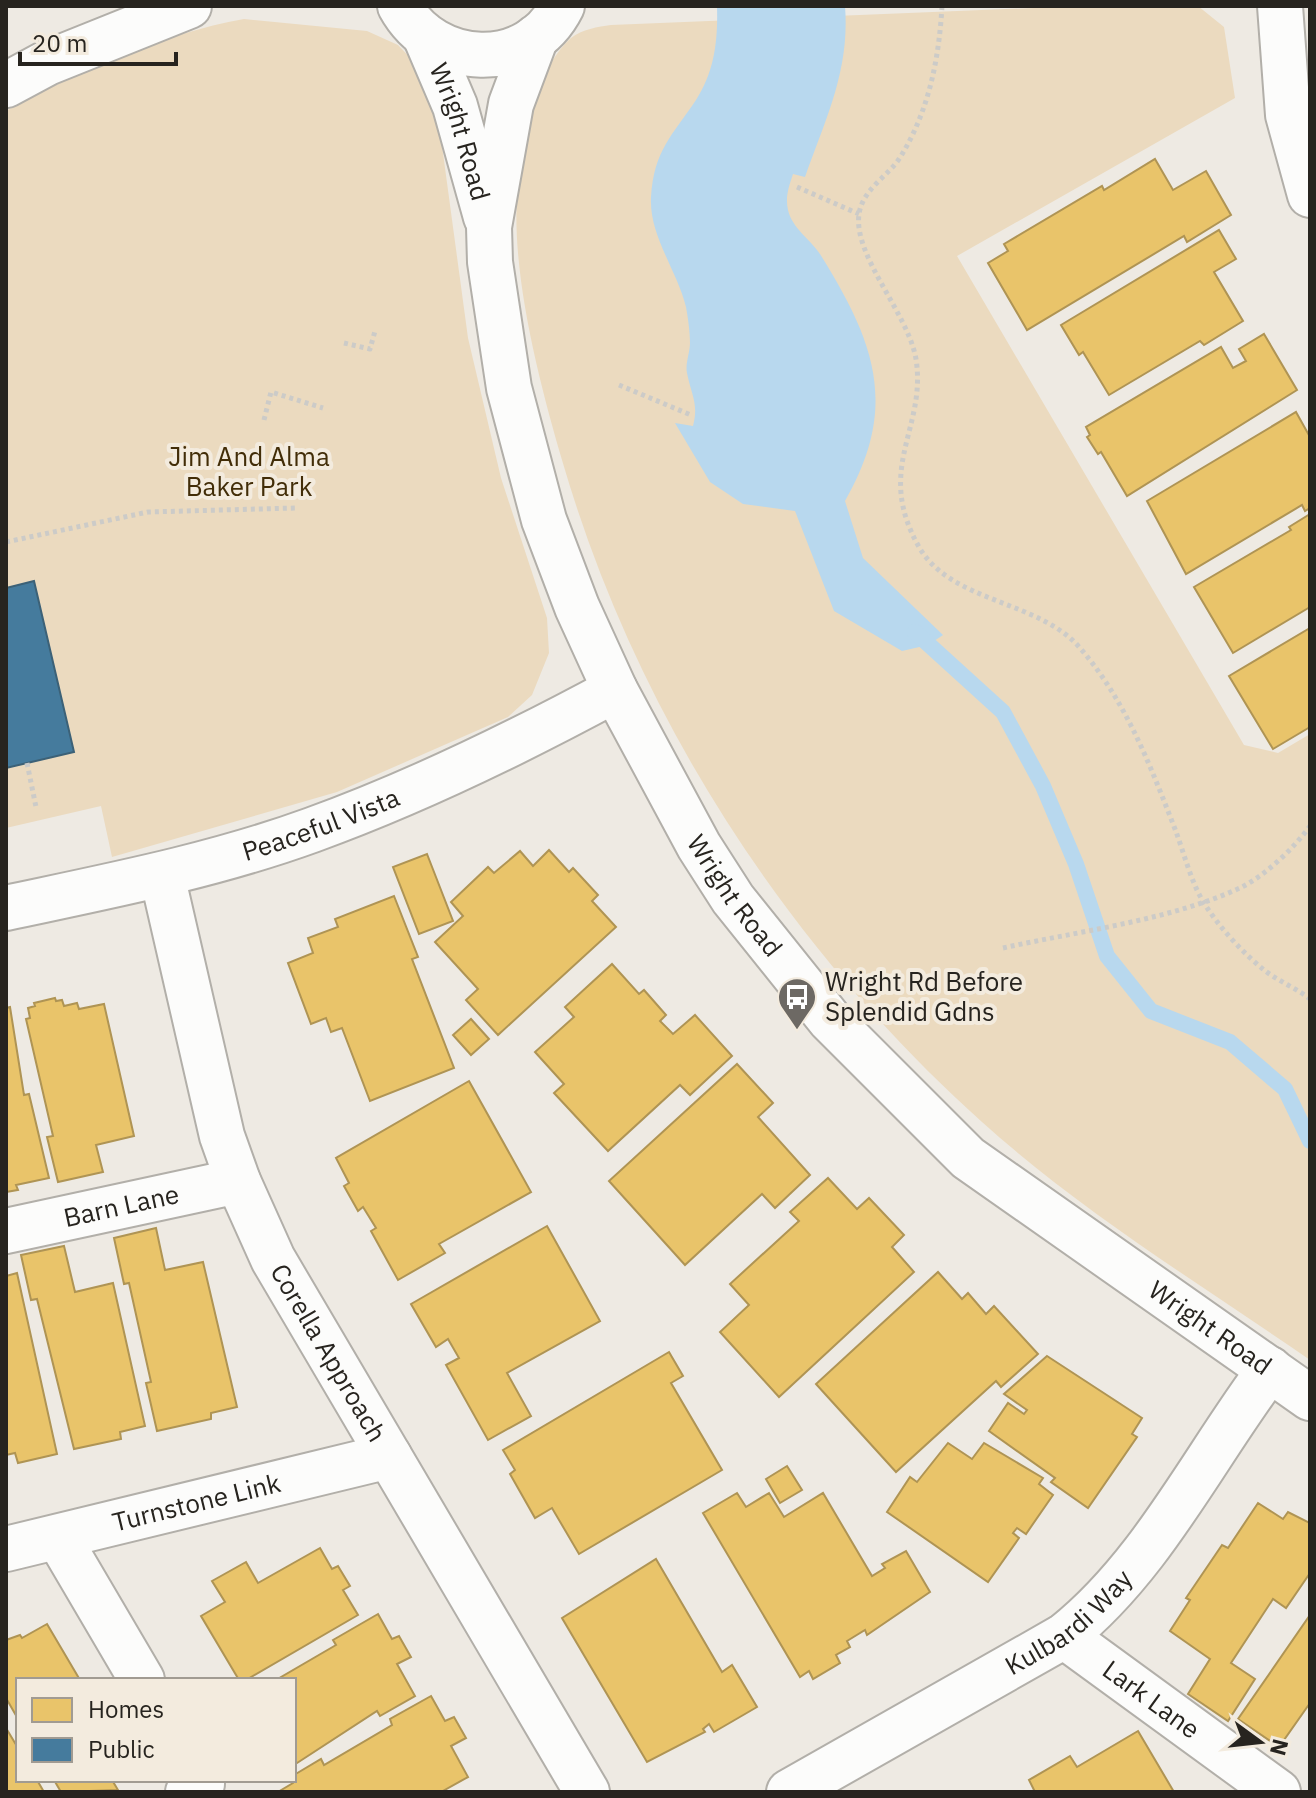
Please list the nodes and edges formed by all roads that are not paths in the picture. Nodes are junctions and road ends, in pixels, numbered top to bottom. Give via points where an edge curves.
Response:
1 (189, 6) edge
2 (1280, 6) edge
3 (404, 15) edge
4 (558, 15) edge
5 (6, 85) edge
6 (1310, 195) edge
7 (489, 227) junction
8 (615, 690) junction
9 (162, 875) junction
10 (6, 908) edge
11 (238, 1181) junction
12 (6, 1231) edge
13 (1270, 1369) junction
14 (1310, 1398) edge
15 (389, 1456) junction
16 (58, 1537) junction
17 (6, 1549) edge
18 (1064, 1636) junction
19 (141, 1678) edge
20 (587, 1792) edge
21 (789, 1792) edge
22 (1278, 1792) edge

1 - 5 street
2 - 6 street via 1288,115
3 - 4 street via 450,52 477,57 504,53
3 - 7 street, Wright Road via 455,106
4 - 7 street, Wright Road via 511,104
7 - 8 street, Wright Road via 509,388 544,520
8 - 9 street, Peaceful Vista via 532,736 380,803 309,831
8 - 13 street, Wright Road via 725,886 830,1020 968,1158
9 - 10 street, Peaceful Vista
9 - 11 street, Corella Approach via 222,1136
11 - 12 street, Barn Lane
11 - 15 street, Corella Approach via 273,1259
13 - 14 street, Wright Road
13 - 18 street, Kulbardi Way via 1129,1573 1099,1609
15 - 16 street, Turnstone Link
15 - 20 street, Corella Approach
16 - 17 street, Turnstone Link
16 - 19 street
18 - 21 street, Kulbardi Way
18 - 22 street, Lark Lane

